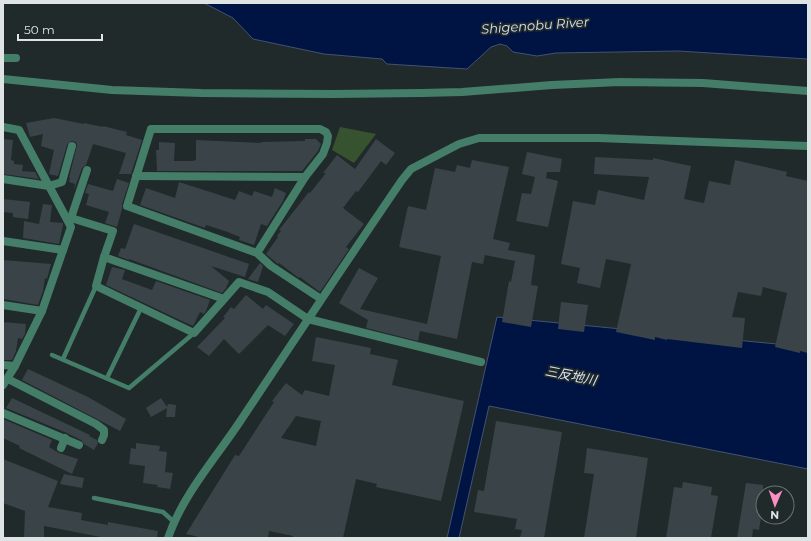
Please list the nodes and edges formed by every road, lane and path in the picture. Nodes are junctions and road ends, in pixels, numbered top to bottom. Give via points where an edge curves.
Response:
1 (3, 58) edge
2 (16, 58) dead end
3 (3, 79) edge
4 (808, 91) edge
5 (3, 126) edge
6 (72, 146) dead end
7 (808, 146) edge
8 (87, 170) dead end
9 (136, 176) junction
10 (306, 177) junction
11 (3, 179) edge
12 (49, 186) junction
13 (69, 219) junction
14 (3, 241) edge
15 (63, 250) junction
16 (257, 253) junction
17 (104, 257) junction
18 (96, 286) junction
19 (224, 299) junction
20 (321, 299) junction
21 (3, 305) edge
22 (141, 308) junction
23 (42, 311) junction
24 (308, 319) junction
25 (194, 333) junction
26 (52, 354) dead end
27 (63, 359) junction
28 (481, 362) dead end
29 (3, 365) edge
30 (15, 366) junction
31 (107, 378) junction
32 (6, 382) edge
33 (3, 413) edge
34 (65, 438) junction
35 (102, 440) dead end
36 (79, 445) dead end
37 (61, 448) dead end
38 (94, 498) dead end
39 (174, 522) junction
40 (168, 538) edge

1 - 2 street
3 - 4 street via 112,90 255,93 462,92 552,84 620,82 703,83
5 - 12 street via 19,130
6 - 12 street via 62,182
7 - 20 street via 598,138 479,138 459,144 411,169
8 - 13 street
9 - 10 street
9 - 10 street via 151,129 320,129 326,132 327,143 323,154
9 - 16 street via 126,206
10 - 16 street
11 - 12 street
12 - 13 street
13 - 15 street via 71,227
13 - 17 street via 113,232
14 - 15 street
15 - 23 street
16 - 20 street via 271,266
17 - 18 street
17 - 19 street
18 - 22 street
18 - 27 lane
19 - 24 street via 239,282 268,292
19 - 25 street
20 - 24 street
21 - 23 street
22 - 25 street
22 - 31 lane
23 - 30 street
24 - 28 street
24 - 39 street via 197,482
25 - 31 lane via 129,388
26 - 27 lane
27 - 31 lane
29 - 30 street
30 - 32 street
32 - 35 street via 96,424 104,430
33 - 34 street
34 - 36 street
34 - 37 street
38 - 39 lane via 163,512
39 - 40 street

